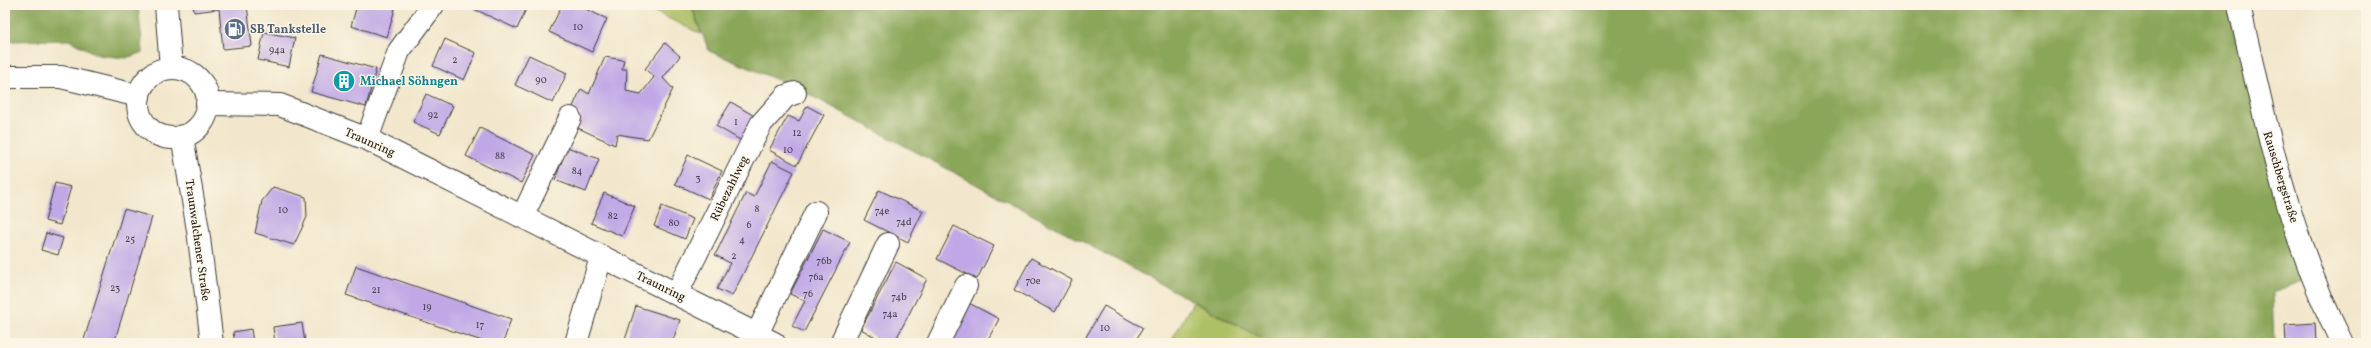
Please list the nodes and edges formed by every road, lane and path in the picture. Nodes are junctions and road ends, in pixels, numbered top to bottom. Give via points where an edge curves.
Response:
1 (166, 5) edge
2 (433, 5) edge
3 (2239, 5) edge
4 (171, 68) junction
5 (5, 77) edge
6 (795, 93) dead end
7 (139, 96) junction
8 (207, 104) junction
9 (570, 118) dead end
10 (182, 136) junction
11 (367, 139) junction
12 (816, 212) dead end
13 (522, 217) junction
14 (888, 244) dead end
15 (602, 257) junction
16 (966, 286) dead end
17 (676, 293) junction
18 (765, 339) edge
19 (212, 343) edge
20 (576, 343) edge
21 (841, 343) edge
22 (938, 343) edge
23 (2342, 343) edge

1 - 4 street
2 - 11 street via 399,51
3 - 23 street, Rauschbergstraße via 2272,154 2325,309
4 - 7 street via 150,77
4 - 8 street via 186,71 198,79 205,91
5 - 7 street via 61,77
6 - 17 street, Rübezahlweg via 786,96 761,124
7 - 10 street via 139,110 149,128 161,136
8 - 10 street via 205,116 198,126
8 - 11 street, Traunring via 233,102 280,105
9 - 13 street
10 - 19 street, Traunwalchener Straße via 198,230
11 - 13 street, Traunring
12 - 18 street, Traunring
13 - 15 street, Traunring
14 - 21 street
15 - 17 street, Traunring
15 - 20 street
16 - 22 street
17 - 18 street, Traunring

